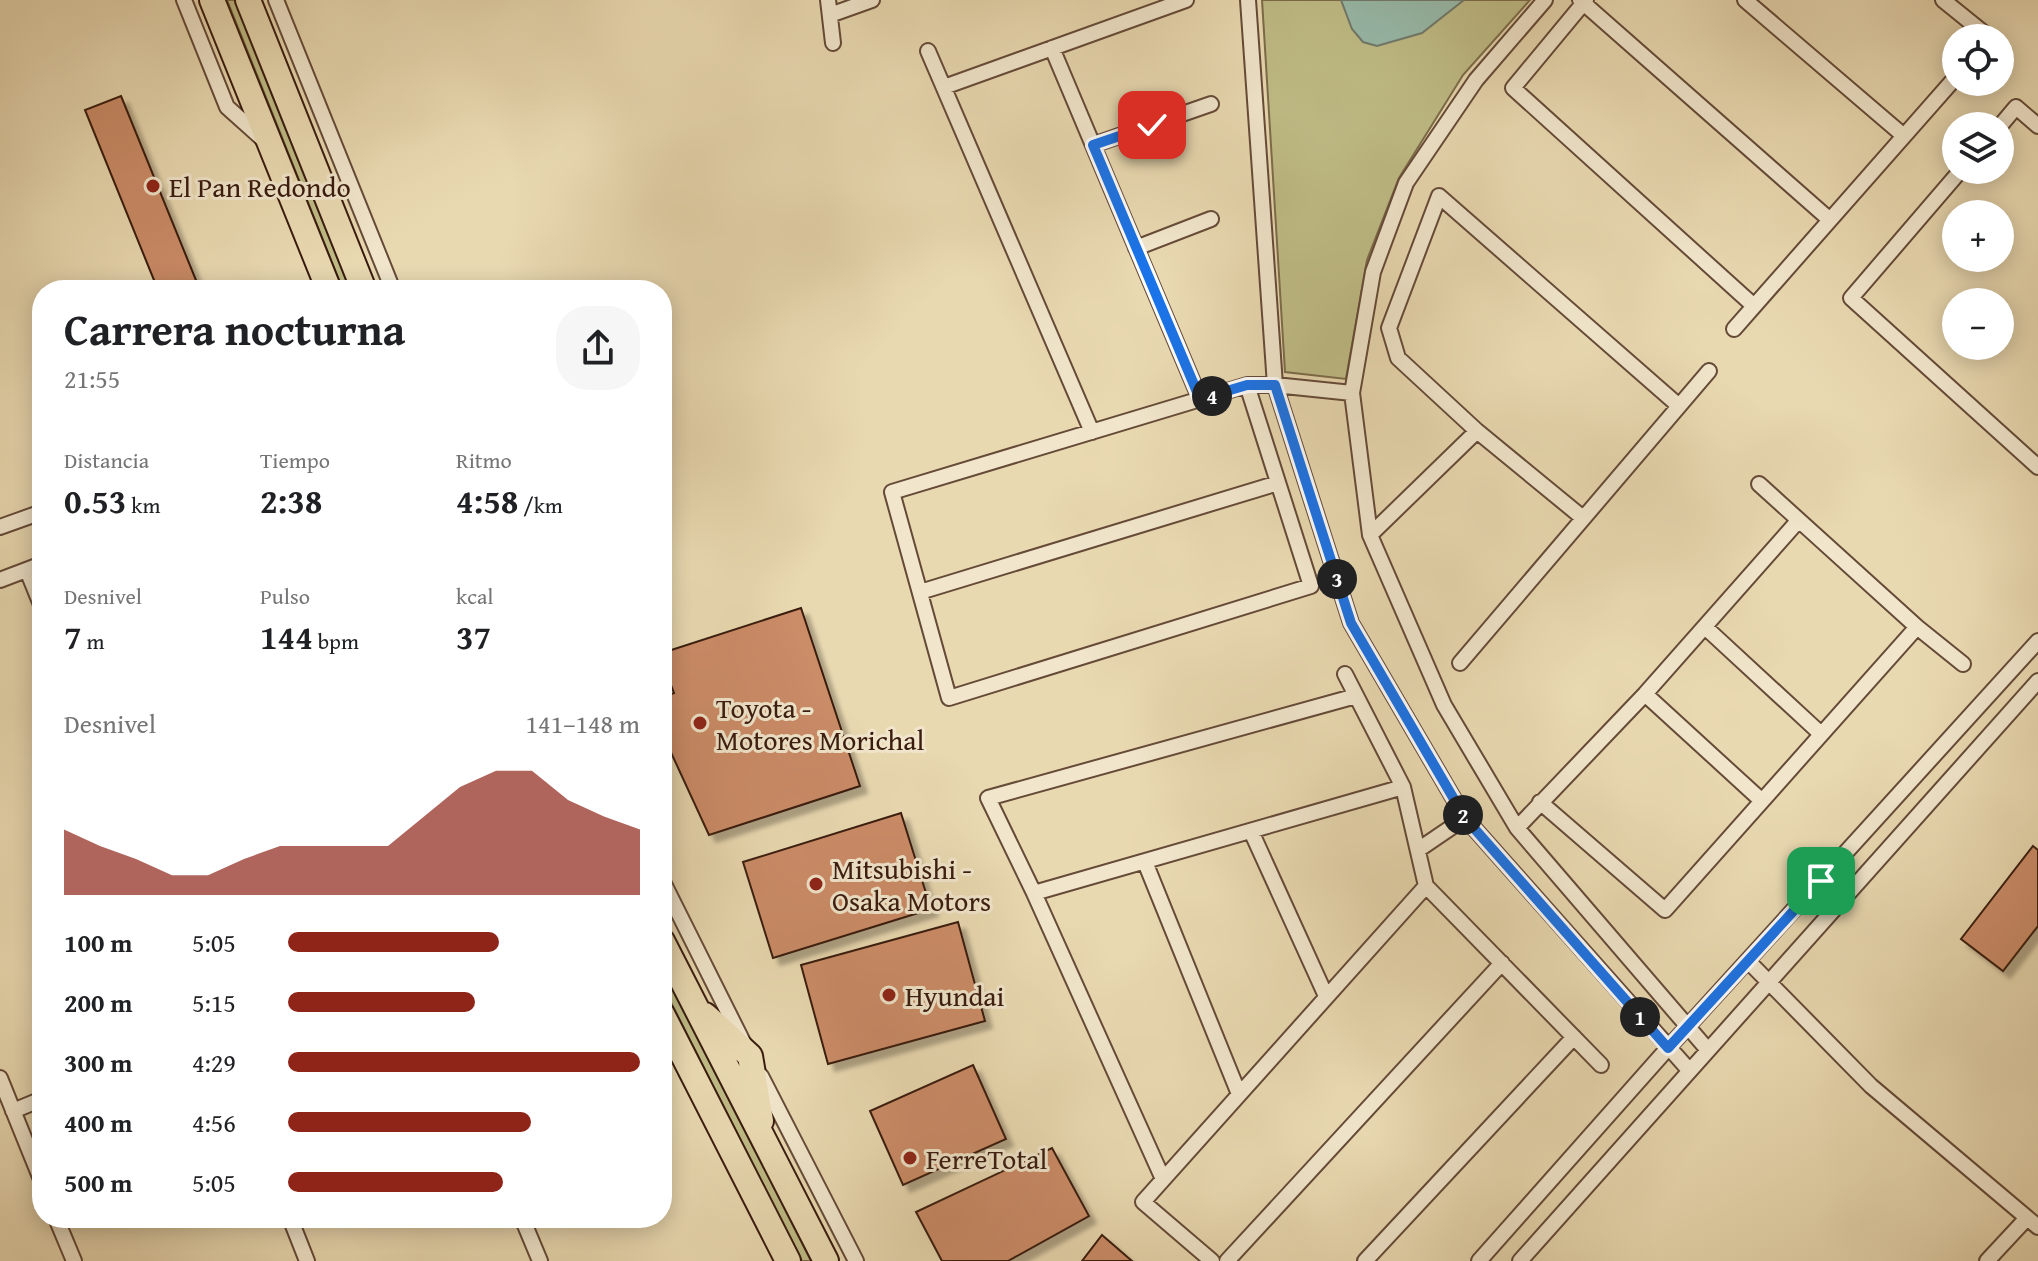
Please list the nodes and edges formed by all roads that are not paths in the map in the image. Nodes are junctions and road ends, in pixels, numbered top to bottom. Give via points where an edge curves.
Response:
1 (184, 0) edge
2 (212, 0) edge
3 (248, 0) edge
4 (276, 0) edge
5 (872, 0) edge
6 (1186, 0) edge
7 (1248, 0) edge
8 (1545, 0) edge
9 (1745, 0) edge
10 (1943, 0) edge
11 (1583, 1) edge
12 (829, 8) edge
13 (1973, 24) edge
14 (833, 43) dead end
15 (1052, 48) junction
16 (928, 51) dead end
17 (944, 87) junction
18 (1942, 93) edge
19 (1211, 104) dead end
20 (2012, 112) edge
21 (2038, 126) edge
22 (1904, 136) junction
23 (1093, 145) junction
24 (270, 146) junction
25 (1949, 184) edge
26 (1211, 219) dead end
27 (1830, 220) junction
28 (1136, 248) junction
29 (325, 280) edge
30 (360, 280) edge
31 (389, 280) edge
32 (1754, 306) junction
33 (1734, 329) dead end
34 (1709, 371) dead end
35 (1247, 385) junction
36 (1275, 385) junction
37 (1352, 393) junction
38 (1200, 399) junction
39 (1679, 406) junction
40 (1477, 431) junction
41 (1092, 432) junction
42 (2038, 467) edge
43 (1278, 483) junction
44 (1759, 484) dead end
45 (32, 516) edge
46 (1583, 518) junction
47 (1798, 521) junction
48 (0, 527) edge
49 (1370, 535) junction
50 (32, 568) edge
51 (27, 570) junction
52 (0, 580) edge
53 (32, 582) edge
54 (920, 592) junction
55 (1705, 627) junction
56 (1917, 627) junction
57 (2038, 641) edge
58 (1460, 663) dead end
59 (1963, 664) dead end
60 (1345, 674) dead end
61 (2038, 681) edge
62 (1645, 694) junction
63 (1356, 696) junction
64 (1821, 734) junction
65 (1403, 787) junction
66 (1762, 801) junction
67 (1540, 802) junction
68 (1465, 818) junction
69 (1517, 828) junction
70 (1251, 831) junction
71 (1418, 850) junction
72 (1145, 862) junction
73 (1426, 886) junction
74 (1034, 893) junction
75 (672, 900) edge
76 (672, 960) edge
77 (1748, 961) junction
78 (1502, 963) junction
79 (1767, 982) junction
80 (1326, 996) junction
81 (695, 1005) junction
82 (1686, 1028) junction
83 (672, 1034) edge
84 (1574, 1037) junction
85 (1668, 1048) junction
86 (1707, 1049) junction
87 (750, 1056) junction
88 (1601, 1065) dead end
89 (1689, 1070) junction
90 (0, 1078) edge
91 (1239, 1094) junction
92 (32, 1103) edge
93 (13, 1111) junction
94 (765, 1143) junction
95 (32, 1158) edge
96 (1163, 1179) junction
97 (2032, 1223) edge
98 (60, 1228) edge
99 (294, 1228) edge
100 (526, 1228) edge
101 (74, 1261) edge
102 (307, 1261) edge
103 (540, 1261) edge
104 (788, 1261) edge
105 (826, 1261) edge
106 (856, 1261) edge
107 (1212, 1261) edge
108 (1227, 1261) edge
109 (1365, 1261) edge
110 (1479, 1261) edge
111 (1520, 1261) edge
112 (1987, 1261) edge

1 - 24 street via 227,107
2 - 24 highway
3 - 30 highway
4 - 31 street
5 - 12 street
6 - 15 street
7 - 36 street
8 - 37 street via 1476,80 1406,183 1373,272
9 - 22 street
10 - 13 street
11 - 27 street
11 - 32 street via 1513,88
12 - 14 street
15 - 17 street
15 - 23 street
16 - 17 street
17 - 41 street
18 - 22 street
19 - 23 street
20 - 21 street via 2016,107
22 - 27 street
23 - 28 street
24 - 29 highway
25 - 42 street via 1851,298
26 - 28 street
27 - 32 street
28 - 38 street
32 - 33 street
34 - 39 street
35 - 36 street
35 - 38 street
35 - 43 street
36 - 37 street
36 - 68 street via 1351,623
37 - 49 street
38 - 41 street
39 - 40 street via 1439,196 1389,328 1398,358
39 - 46 street
40 - 46 street
40 - 49 street
41 - 54 street via 892,492
43 - 54 street
43 - 54 street via 1311,586 949,698
44 - 47 street
45 - 48 street
46 - 58 street
47 - 55 street
47 - 56 street
49 - 69 street via 1444,705
50 - 51 street
51 - 52 street
51 - 53 street
55 - 62 street
55 - 64 street
56 - 59 street
56 - 64 street
57 - 77 street
60 - 63 street
61 - 79 street
62 - 66 street
62 - 67 street
63 - 65 street
63 - 74 street via 988,798
64 - 66 street
65 - 70 street
65 - 71 street
66 - 67 street via 1665,910
67 - 69 street
68 - 71 street
68 - 85 street
69 - 82 street
70 - 72 street
70 - 80 street
71 - 73 street
72 - 74 street
72 - 91 street
73 - 78 street
73 - 80 street
74 - 96 street
75 - 87 street
76 - 81 highway
77 - 79 street
77 - 82 street
78 - 84 street
78 - 108 street
79 - 86 street
79 - 97 street via 1871,1086
80 - 91 street
81 - 87 highway
81 - 94 highway
82 - 85 street
82 - 86 street
83 - 104 highway
84 - 88 street
84 - 109 street
85 - 89 street
85 - 110 street
86 - 89 street
87 - 94 highway
87 - 106 street
89 - 111 street
90 - 93 street
91 - 96 street
92 - 93 street
93 - 95 street
94 - 105 highway
96 - 107 street via 1143,1202
97 - 112 street
98 - 101 street
99 - 102 street
100 - 103 street

